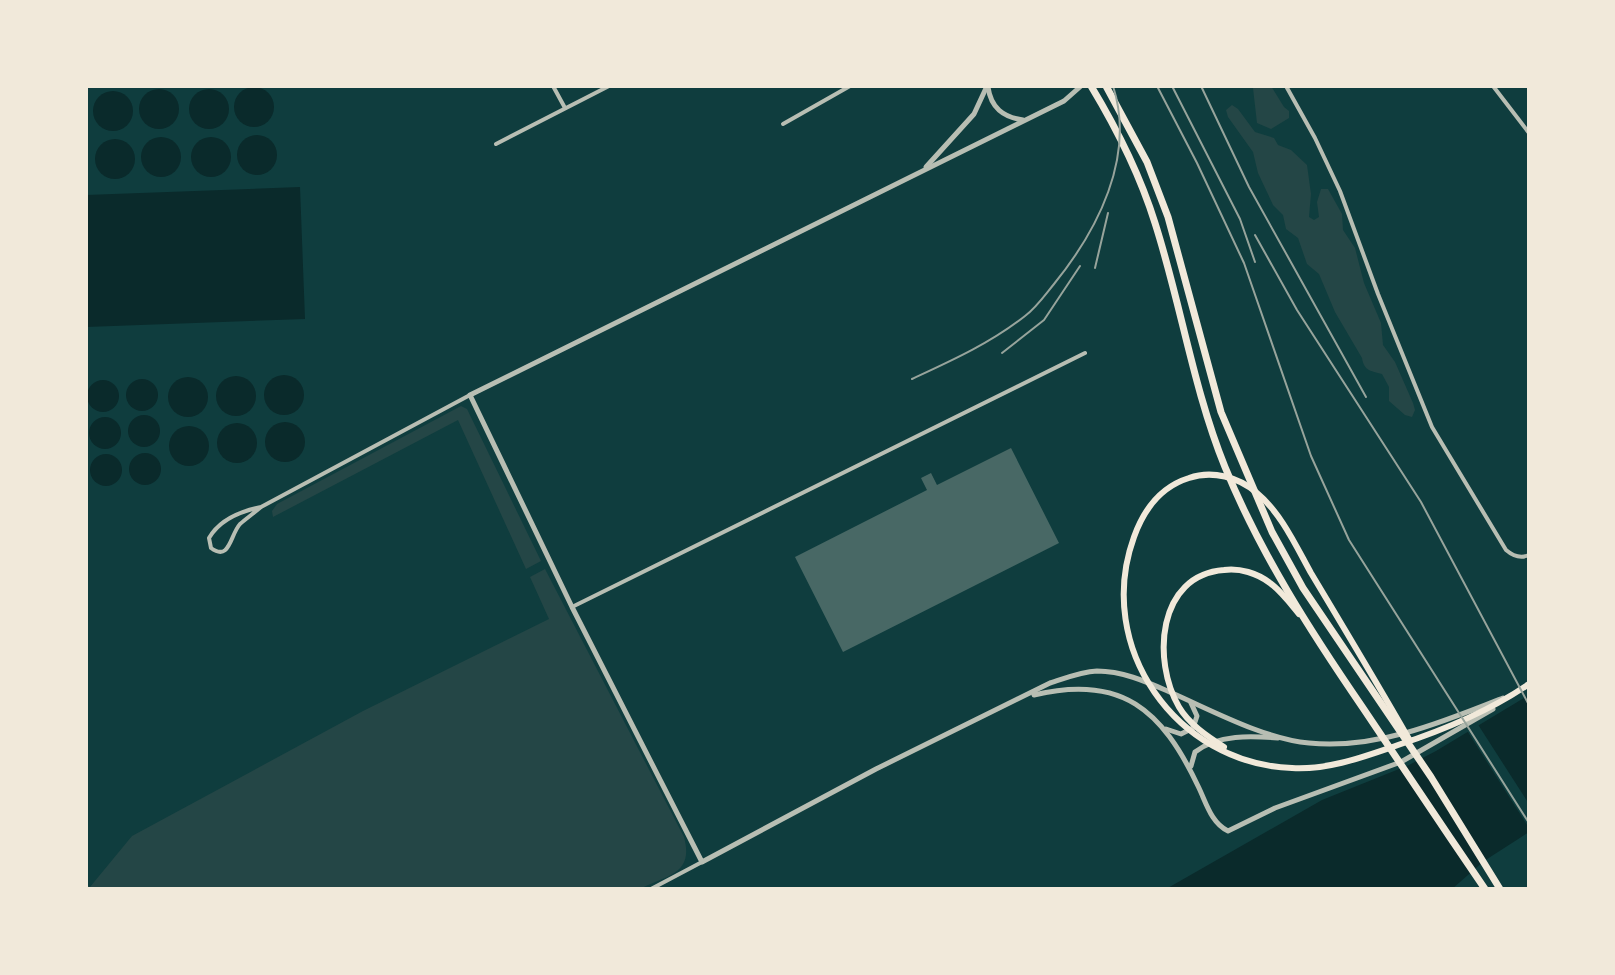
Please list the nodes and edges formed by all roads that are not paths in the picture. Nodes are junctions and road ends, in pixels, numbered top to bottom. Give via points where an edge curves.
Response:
1 (553, 86) edge
2 (609, 86) edge
3 (850, 86) edge
4 (988, 86) edge
5 (1081, 86) edge
6 (1091, 86) edge
7 (1106, 86) edge
8 (1286, 86) edge
9 (1493, 86) edge
10 (565, 108) junction
11 (1025, 121) junction
12 (783, 124) dead end
13 (1529, 133) edge
14 (496, 144) dead end
15 (923, 171) junction
16 (1085, 353) dead end
17 (470, 395) junction
18 (261, 507) junction
19 (1529, 555) edge
20 (572, 607) junction
21 (1314, 634) junction
22 (1529, 684) edge
23 (1518, 692) junction
24 (1180, 696) junction
25 (1026, 698) junction
26 (1161, 726) junction
27 (1287, 739) junction
28 (1236, 756) junction
29 (1192, 773) junction
30 (1431, 777) junction
31 (702, 862) junction
32 (651, 889) edge
33 (1485, 889) edge
34 (1500, 889) edge

1 - 10 street
2 - 10 street
3 - 12 street
4 - 11 street via 998,111
4 - 15 street via 974,114
5 - 11 street
6 - 21 main road via 1134,167 1154,221 1225,468 1258,540
7 - 30 main road via 1147,162 1168,217 1221,412 1272,532
8 - 19 street via 1345,203 1432,427 1506,550
9 - 13 street
10 - 14 street
11 - 15 street
15 - 17 street
16 - 20 street
17 - 18 street
17 - 20 street
18 - 18 street via 221,524 209,538 211,548 227,550 240,525
20 - 31 street
21 - 28 main road via 1271,583 1232,569 1193,581 1173,603 1162,650 1168,686 1180,710
21 - 33 main road
22 - 23 main road
23 - 27 street via 1373,740 1336,744
23 - 28 main road via 1470,718 1362,757 1310,768 1272,766
23 - 29 street via 1401,762 1228,831 1217,825
24 - 25 street via 1128,675 1097,671 1050,683
24 - 26 street via 1194,707 1195,724 1181,734
24 - 27 street
25 - 26 street via 1068,689 1105,691 1127,698
25 - 31 street via 876,769
26 - 29 street
27 - 29 street via 1253,736 1209,744 1195,752
28 - 30 main road via 1179,723 1145,678 1125,615 1126,566 1150,504 1164,490 1212,474 1257,493 1285,529
30 - 34 main road
31 - 32 street

